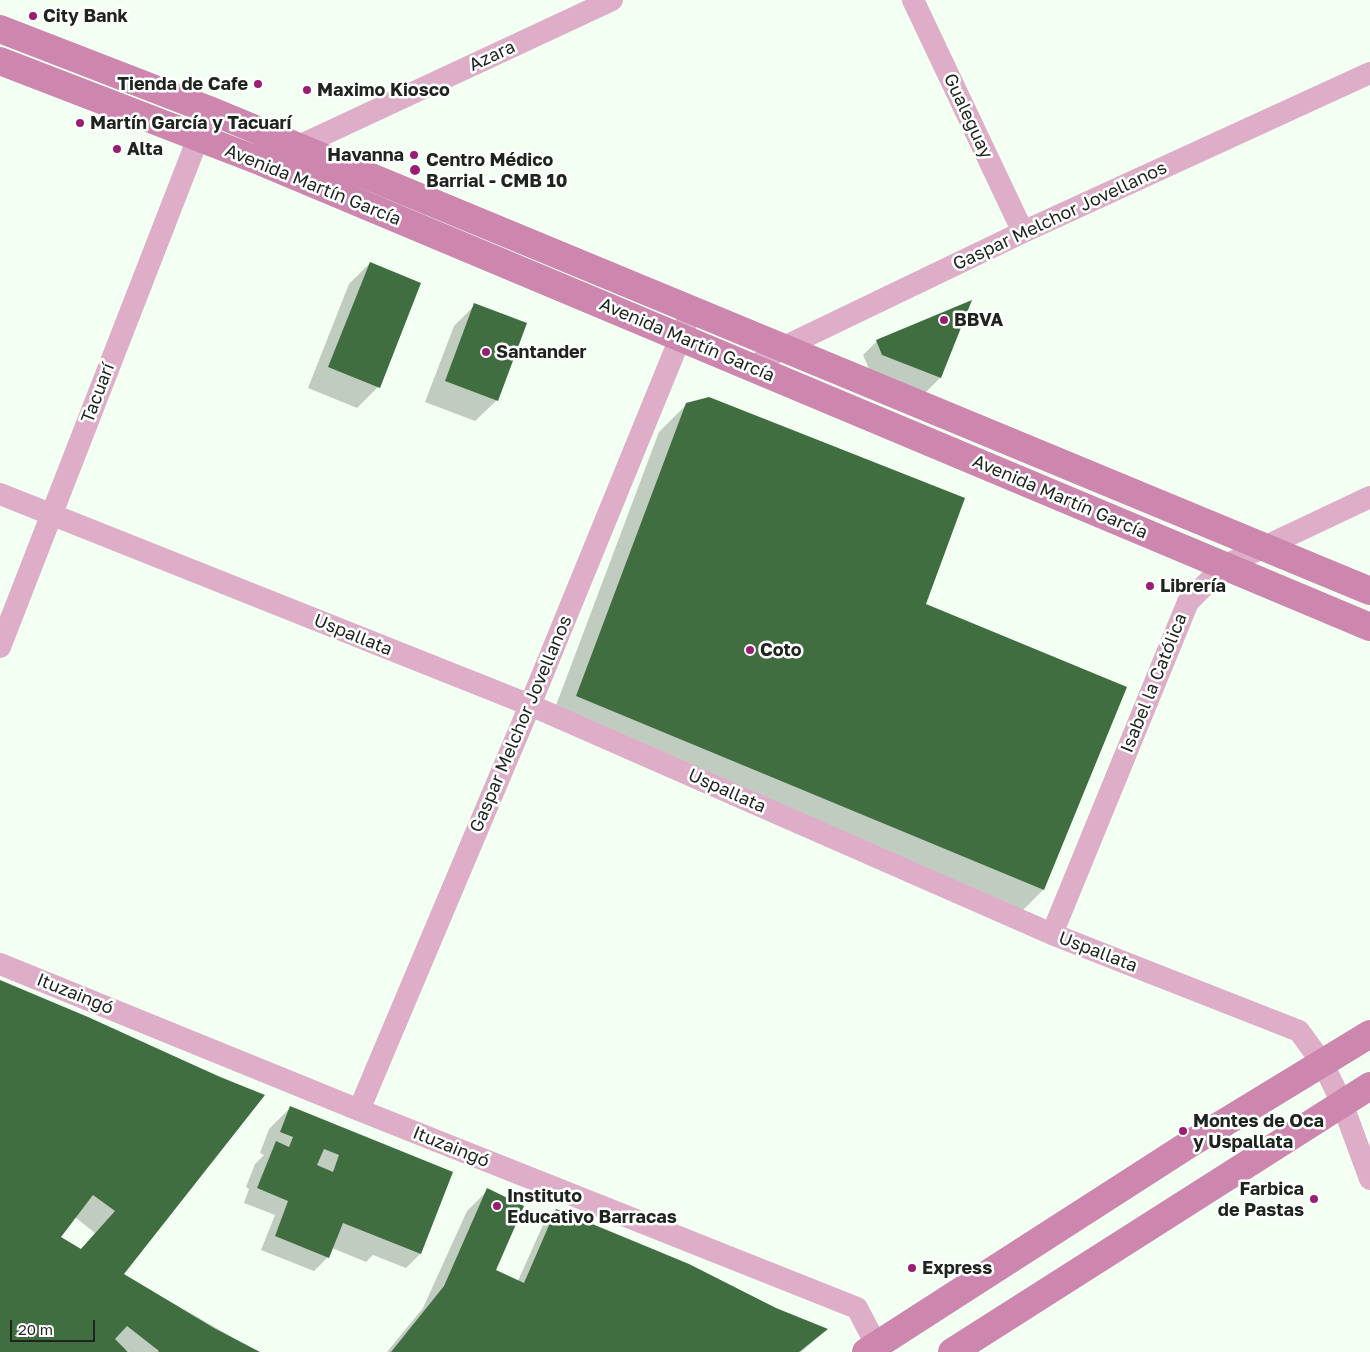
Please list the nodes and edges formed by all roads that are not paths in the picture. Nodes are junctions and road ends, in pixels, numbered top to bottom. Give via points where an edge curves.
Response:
1 (612, 0) edge
2 (913, 0) edge
3 (0, 29) edge
4 (0, 61) edge
5 (1370, 73) edge
6 (209, 110) junction
7 (196, 139) junction
8 (297, 147) junction
9 (262, 162) junction
10 (1023, 232) junction
11 (692, 309) junction
12 (679, 337) junction
13 (784, 347) junction
14 (753, 367) junction
15 (0, 494) edge
16 (1370, 497) edge
17 (52, 515) junction
18 (1265, 548) junction
19 (1224, 566) junction
20 (1370, 591) edge
21 (1370, 627) edge
22 (0, 648) edge
23 (530, 705) junction
24 (1052, 934) junction
25 (0, 964) edge
26 (1370, 1034) edge
27 (1323, 1064) junction
28 (1370, 1086) edge
29 (1342, 1103) junction
30 (359, 1110) junction
31 (1370, 1179) edge
32 (874, 1350) edge
33 (952, 1352) edge

1 - 8 street, Azara
2 - 10 street, Gualeguay
3 - 6 main road, Avenida Martín García
4 - 7 main road, Avenida Martín García
5 - 10 street, Gaspar Melchor Jovellanos
6 - 7 street, Tacuarí
6 - 8 main road, Avenida Martín García
7 - 9 main road, Avenida Martín García
7 - 17 street, Tacuarí
8 - 9 street, Azara
8 - 11 main road, Avenida Martín García
9 - 12 main road, Avenida Martín García
10 - 13 street, Gaspar Melchor Jovellanos
11 - 12 street, Gaspar Melchor Jovellanos
11 - 13 main road, Avenida Martín García
12 - 14 main road, Avenida Martín García
12 - 23 street, Gaspar Melchor Jovellanos
13 - 14 street, Gaspar Melchor Jovellanos
13 - 18 main road, Avenida Martín García
14 - 19 main road, Avenida Martín García
15 - 17 street, Uspallata
16 - 18 street, Isabel la Católica
17 - 22 street, Tacuarí
17 - 23 street, Uspallata
18 - 19 street, Isabel la Católica
18 - 20 main road, Avenida Martín García
19 - 21 main road, Avenida Martín García
19 - 24 street, Isabel la Católica via 1188,602
23 - 24 street, Uspallata
23 - 30 street, Gaspar Melchor Jovellanos
24 - 27 street, Uspallata via 1299,1031
25 - 30 street, Ituzaingó
26 - 27 main road
27 - 29 street, Uspallata
27 - 32 main road via 1191,1143
28 - 29 main road
29 - 31 street, Uspallata
29 - 33 main road
30 - 32 street, Ituzaingó via 857,1308

